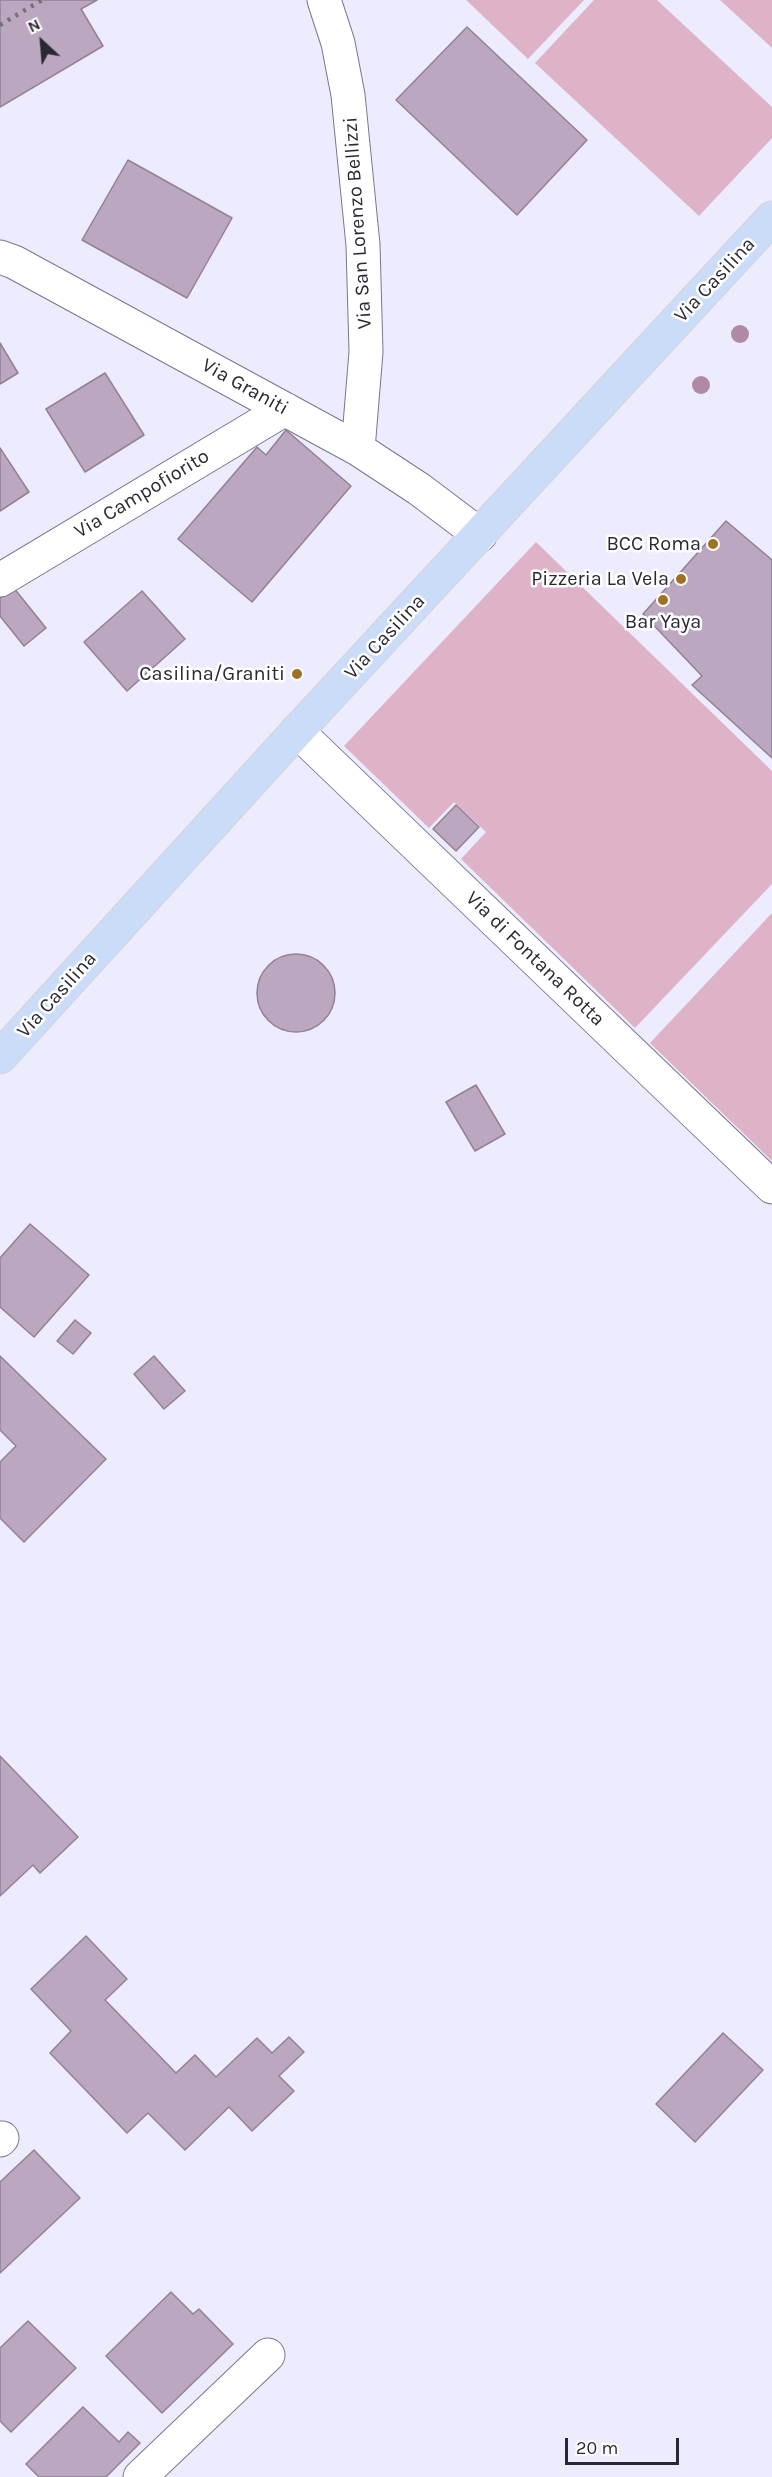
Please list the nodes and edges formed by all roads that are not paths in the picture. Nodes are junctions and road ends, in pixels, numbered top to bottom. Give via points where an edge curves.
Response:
1 (324, 0) edge
2 (772, 218) edge
3 (0, 257) edge
4 (285, 409) junction
5 (358, 449) junction
6 (480, 535) junction
7 (0, 580) edge
8 (297, 731) junction
9 (0, 1057) edge
10 (772, 1187) edge
11 (268, 2355) dead end
12 (140, 2477) edge

1 - 5 street, Via San Lorenzo Bellizzi via 338,43 349,103 363,245 366,352
2 - 6 main road, Via Casilina
3 - 4 street, Via Graniti
4 - 5 street, Via Graniti
4 - 7 street, Via Campofiorito
5 - 6 street, Via Graniti
6 - 8 main road, Via Casilina
8 - 9 main road, Via Casilina
8 - 10 street, Via di Fontana Rotta
11 - 12 street

